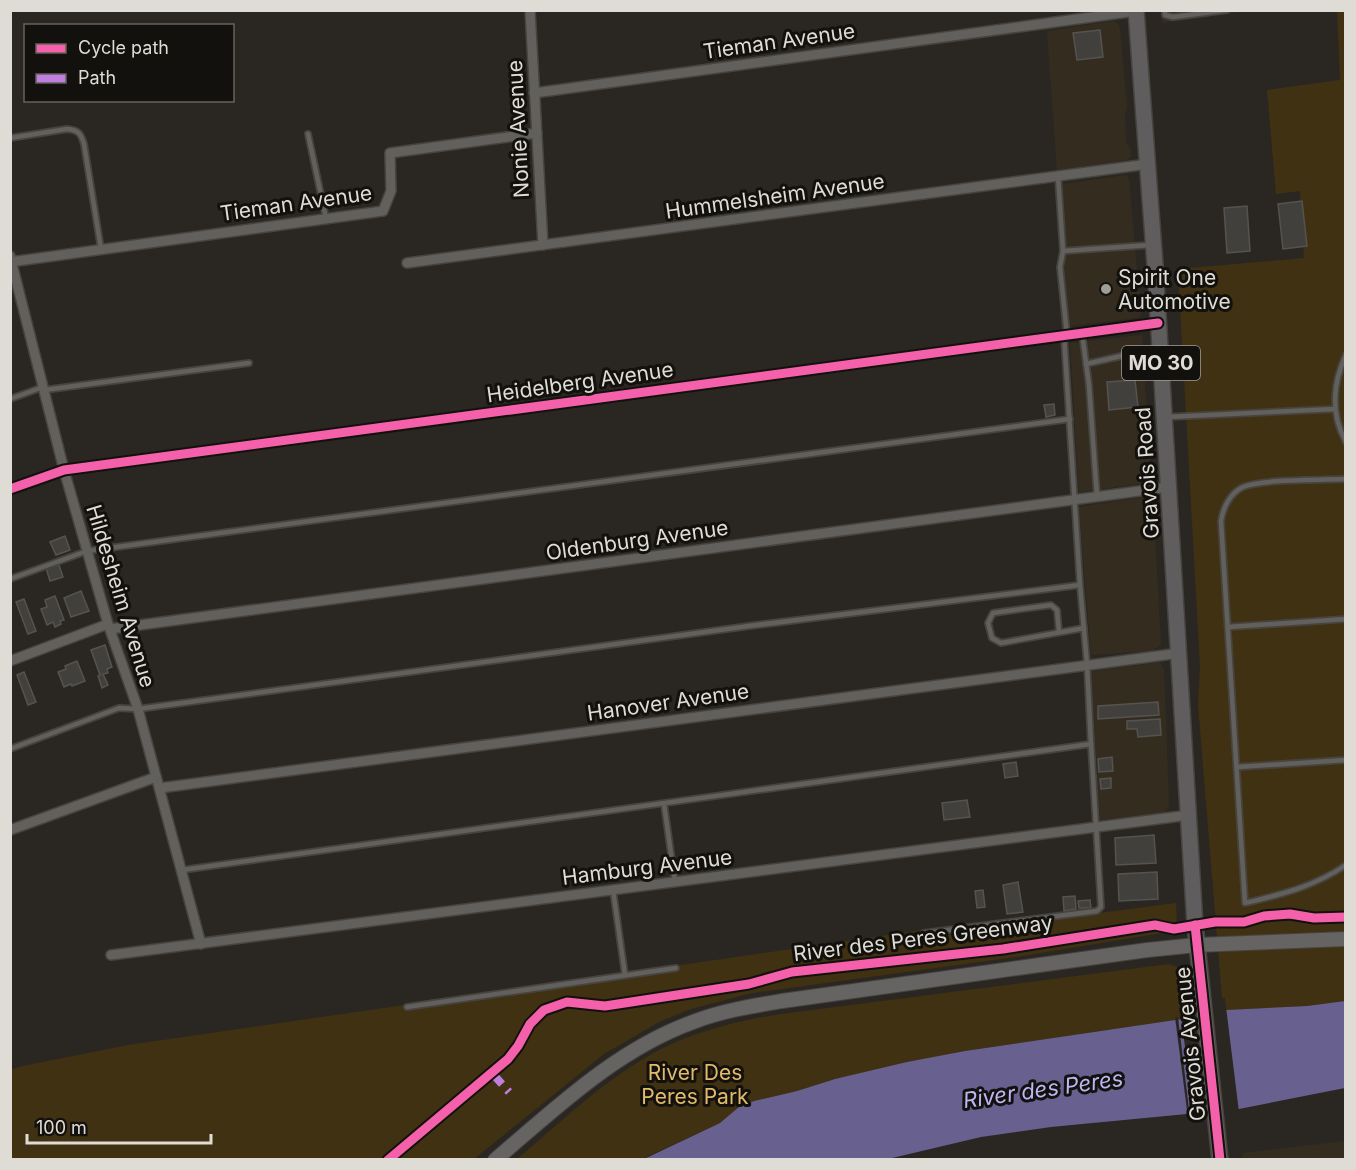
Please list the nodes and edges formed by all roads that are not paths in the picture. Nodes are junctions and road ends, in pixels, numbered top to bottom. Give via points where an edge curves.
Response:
1 (530, 10) edge
2 (1145, 10) edge
3 (1165, 10) edge
4 (1227, 10) edge
5 (1136, 11) edge
6 (1069, 15) edge
7 (534, 93) junction
8 (308, 134) dead end
9 (537, 134) junction
10 (10, 138) edge
11 (1148, 164) junction
12 (1058, 176) junction
13 (326, 218) junction
14 (543, 245) junction
15 (1153, 245) junction
16 (101, 249) junction
17 (1063, 251) junction
18 (11, 260) edge
19 (407, 263) dead end
20 (1158, 323) junction
21 (1082, 333) junction
22 (1065, 335) junction
23 (1130, 354) dead end
24 (1346, 355) edge
25 (249, 363) dead end
26 (1086, 364) junction
27 (43, 388) junction
28 (10, 399) edge
29 (1335, 409) junction
30 (1164, 417) junction
31 (1070, 419) junction
32 (1346, 442) edge
33 (64, 470) junction
34 (1346, 479) edge
35 (1169, 487) junction
36 (10, 489) edge
37 (1097, 496) junction
38 (1074, 499) junction
39 (87, 551) junction
40 (10, 579) edge
41 (1080, 585) junction
42 (1346, 619) edge
43 (109, 627) junction
44 (1228, 627) junction
45 (1084, 628) junction
46 (1059, 632) junction
47 (1180, 653) junction
48 (10, 661) edge
49 (1087, 664) junction
50 (138, 709) junction
51 (1183, 716) joint
52 (1090, 744) junction
53 (10, 749) edge
54 (1346, 759) edge
55 (1237, 767) junction
56 (156, 777) junction
57 (160, 788) junction
58 (664, 804) junction
59 (1189, 815) junction
60 (1096, 827) junction
61 (10, 830) edge
62 (1346, 865) edge
63 (182, 870) junction
64 (675, 882) junction
65 (613, 890) junction
66 (924, 933) dead end
67 (1346, 939) edge
68 (201, 944) junction
69 (1197, 945) junction
70 (111, 955) dead end
71 (676, 968) dead end
72 (625, 975) junction
73 (407, 1007) dead end
74 (495, 1160) edge
75 (1220, 1160) edge

1 - 7 street, Nonie Avenue
2 - 5 lane
3 - 4 lane via 1165,15 1173,18
5 - 6 street, Tieman Avenue
5 - 11 main road, Gravois Road / MO 30
6 - 7 street, Tieman Avenue
7 - 9 street, Nonie Avenue
8 - 13 lane
9 - 13 street, Tieman Avenue via 390,153 391,191 383,211
9 - 14 street, Nonie Avenue
10 - 16 lane via 67,129 81,134
11 - 12 street, Hummelsheim Avenue
11 - 15 main road, Gravois Road / MO 30
12 - 14 street, Hummelsheim Avenue
12 - 17 lane
13 - 16 street, Tieman Avenue
14 - 19 street, Hummelsheim Avenue
15 - 17 lane
15 - 20 main road, Gravois Road / MO 30
16 - 18 street, Tieman Avenue
17 - 22 lane via 1060,267
18 - 27 street, Hildesheim Avenue
20 - 21 street, Heidelberg Avenue
20 - 30 main road, Gravois Road / MO 30
21 - 22 street, Heidelberg Avenue
21 - 26 lane
22 - 31 lane
22 - 33 street, Heidelberg Avenue
23 - 26 lane
24 - 29 lane via 1336,382
25 - 27 lane
26 - 37 lane
27 - 28 lane
27 - 33 street, Hildesheim Avenue
29 - 30 lane
29 - 32 lane
30 - 35 main road, Gravois Road / MO 30
31 - 38 lane
31 - 39 lane
33 - 36 street, Heidelberg Avenue
33 - 39 street, Hildesheim Avenue
34 - 44 lane via 1243,487 1227,502 1221,521
35 - 37 street, Oldenburg Avenue
35 - 47 main road, Gravois Road / MO 30
37 - 38 street, Oldenburg Avenue
38 - 41 lane
38 - 43 street, Oldenburg Avenue
39 - 40 lane
39 - 43 street, Hildesheim Avenue
41 - 45 lane
41 - 50 lane
42 - 44 lane
43 - 48 street, Oldenburg Avenue
43 - 50 street, Hildesheim Avenue
44 - 55 lane
45 - 46 lane
45 - 49 lane
46 - 46 lane via 1001,643 992,638 988,623 993,613 1051,604 1057,610
47 - 49 street, Hanover Avenue
47 - 51 main road, Gravois Road / MO 30
49 - 52 lane
49 - 57 street, Hanover Avenue
50 - 53 lane via 119,708
50 - 56 street, Hildesheim Avenue
51 - 59 main road, Gravois Avenue / MO 30
52 - 58 lane
52 - 60 lane
54 - 55 lane
55 - 62 lane via 1245,903 1292,892
56 - 57 street, Hildesheim Avenue
56 - 61 street
57 - 63 street, Hildesheim Avenue
58 - 63 lane
58 - 64 lane
59 - 60 street, Hamburg Avenue
59 - 69 main road, Gravois Avenue / MO 30
60 - 64 street, Hamburg Avenue
60 - 66 lane via 1101,907 1097,911
63 - 68 street, Hildesheim Avenue
64 - 65 street, Hamburg Avenue
65 - 68 street, Hamburg Avenue
65 - 72 lane
67 - 69 main road
68 - 70 street, Hamburg Avenue
69 - 74 main road via 782,1001 715,1014 653,1039 615,1062
69 - 75 main road, Gravois Avenue / MO 30
71 - 72 lane
72 - 73 lane

